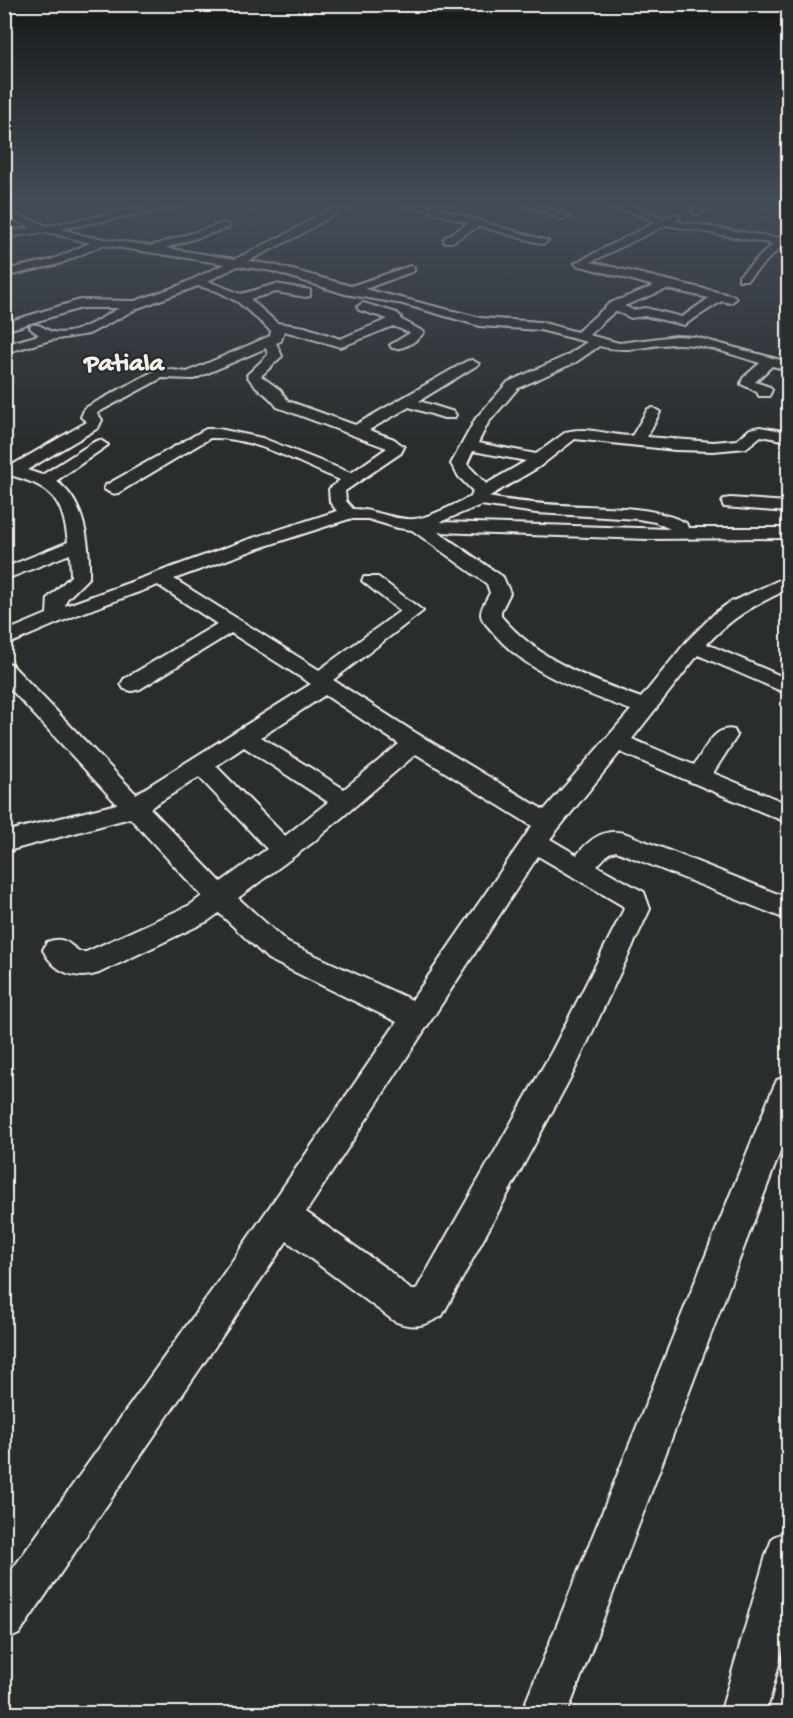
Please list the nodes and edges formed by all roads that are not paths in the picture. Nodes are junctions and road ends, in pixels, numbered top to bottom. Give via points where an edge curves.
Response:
1 (194, 283) edge
2 (203, 283) edge
3 (376, 283) edge
4 (658, 283) edge
5 (324, 284) joint
6 (666, 285) junction
7 (621, 289) dead end
8 (641, 295) junction
9 (345, 296) junction
10 (242, 297) junction
11 (719, 297) junction
12 (736, 300) dead end
13 (136, 304) junction
14 (614, 306) junction
15 (393, 321) junction
16 (25, 322) junction
17 (4, 327) edge
18 (271, 334) junction
19 (50, 336) junction
20 (579, 337) junction
21 (597, 342) junction
22 (397, 345) dead end
23 (4, 349) edge
24 (769, 361) junction
25 (472, 364) dead end
26 (789, 366) edge
27 (764, 393) dead end
28 (406, 401) junction
29 (653, 412) dead end
30 (449, 415) dead end
31 (356, 431) junction
32 (789, 437) edge
33 (638, 440) junction
34 (100, 444) dead end
35 (469, 446) junction
36 (538, 459) junction
37 (9, 471) edge
38 (352, 478) junction
39 (44, 481) junction
40 (112, 489) dead end
41 (481, 497) junction
42 (730, 503) dead end
43 (789, 507) edge
44 (346, 514) junction
45 (416, 525) junction
46 (688, 532) junction
47 (789, 533) edge
48 (78, 544) junction
49 (4, 574) edge
50 (161, 579) junction
51 (371, 581) dead end
52 (789, 582) edge
53 (57, 616) junction
54 (230, 626) junction
55 (4, 640) edge
56 (694, 646) junction
57 (4, 669) edge
58 (322, 682) junction
59 (132, 684) dead end
60 (789, 687) edge
61 (645, 707) junction
62 (243, 736) junction
63 (726, 736) dead end
64 (616, 741) junction
65 (414, 744) junction
66 (200, 764) junction
67 (699, 776) junction
68 (345, 801) junction
69 (134, 807) junction
70 (789, 814) edge
71 (541, 833) junction
72 (4, 842) edge
73 (284, 850) junction
74 (581, 869) junction
75 (219, 897) junction
76 (789, 909) edge
77 (57, 950) dead end
78 (417, 1017) junction
79 (789, 1091) edge
80 (779, 1144) edge
81 (283, 1216) junction
82 (789, 1552) edge
83 (4, 1620) edge
84 (544, 1713) edge
85 (743, 1713) edge

1 - 13 street
2 - 10 street
3 - 9 street
4 - 6 street
5 - 9 street
5 - 10 street via 312,295 276,288
6 - 8 street
6 - 11 street
7 - 8 street
8 - 14 street
9 - 15 street via 395,317
9 - 20 street via 413,303 480,322 540,326
10 - 18 street
11 - 12 street
11 - 14 street via 684,321 645,312 631,314
13 - 16 street via 80,304
13 - 19 street via 88,331
14 - 20 street
15 - 18 street via 340,343 300,330
15 - 22 street via 418,333
16 - 17 street
16 - 19 street
18 - 31 street via 275,356 254,379 278,393 287,407
18 - 37 street via 189,376 157,375 90,411 88,417 95,420 93,425
19 - 23 street
20 - 21 street
21 - 24 street via 619,347 676,340 691,352 727,352
21 - 35 street via 571,359 513,385 481,422
24 - 26 street
24 - 27 street via 747,383 765,390
25 - 28 street
28 - 30 street
28 - 31 street
29 - 33 street
31 - 38 street via 396,447
32 - 33 street via 759,432 743,444 730,446
33 - 36 street via 576,434
34 - 39 street
35 - 36 street
35 - 41 street via 460,467 480,487
36 - 41 street
37 - 39 street
38 - 40 street via 248,440 213,433
38 - 44 street via 337,489 336,495
39 - 48 street via 67,499
41 - 45 street
41 - 46 street via 525,508 658,517
42 - 43 street
44 - 45 street via 369,514 398,524
44 - 50 street
45 - 46 street via 600,533
45 - 61 street via 496,581 500,593 491,617 511,640 562,676
46 - 47 street
48 - 49 street
48 - 53 street via 80,576 55,599
50 - 53 street
50 - 54 street
51 - 58 street via 413,611
52 - 56 street via 729,611
53 - 55 street
54 - 58 street
54 - 59 street
56 - 60 street
56 - 61 street
57 - 69 street
58 - 62 street
58 - 65 street
61 - 64 street
62 - 66 street
62 - 68 street
63 - 67 street
64 - 67 street
64 - 71 street
65 - 68 street
65 - 71 street
66 - 69 street
66 - 73 street
67 - 70 street
68 - 73 street
69 - 72 street
69 - 75 street
71 - 74 street
71 - 78 street
73 - 75 street
74 - 76 street via 599,845 618,841
74 - 81 street via 635,900 638,909 563,1061 429,1303 407,1308
75 - 77 street via 191,918 89,964 79,966
75 - 78 street via 278,951
78 - 81 street
79 - 80 street
80 - 84 street
81 - 83 street
82 - 85 street

